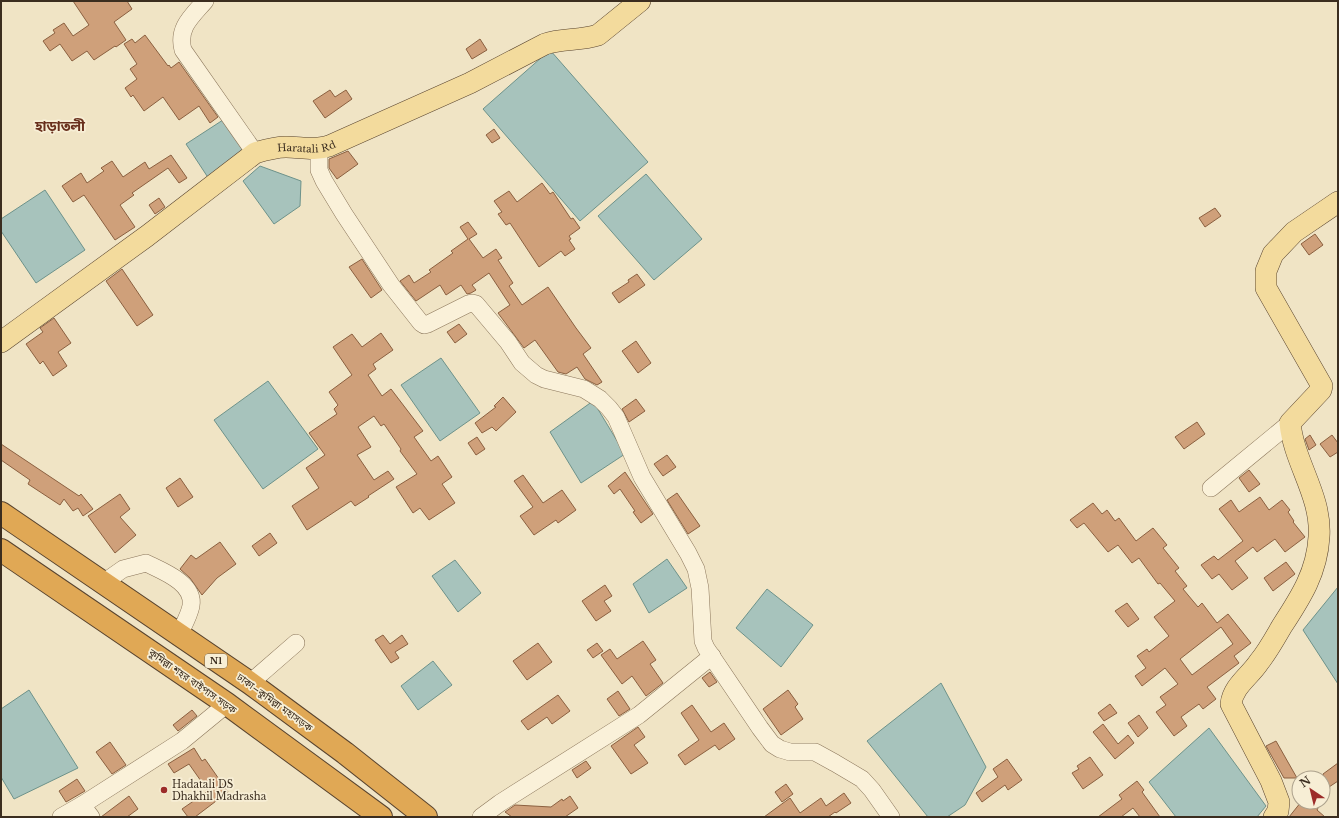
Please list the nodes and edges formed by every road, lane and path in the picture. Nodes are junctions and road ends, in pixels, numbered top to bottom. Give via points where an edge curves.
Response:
1 (204, 1) edge
2 (640, 1) edge
3 (318, 149) junction
4 (255, 153) junction
5 (1338, 202) edge
6 (1, 342) edge
7 (1290, 423) junction
8 (1211, 488) dead end
9 (1, 513) edge
10 (1, 550) edge
11 (103, 583) junction
12 (179, 636) junction
13 (296, 643) dead end
14 (712, 656) junction
15 (250, 683) junction
16 (227, 704) junction
17 (87, 811) edge
18 (61, 817) edge
19 (380, 817) edge
20 (426, 817) edge
21 (481, 817) edge
22 (891, 817) edge
23 (1274, 817) edge

1 - 4 street via 183,31 183,50
2 - 3 main road, Haratali Rd via 598,35 544,44 470,83
3 - 4 main road, Haratali Rd via 285,147
3 - 14 street via 324,181 391,285 421,323 428,324 468,304 476,304 522,363 536,375 584,389 600,399 616,417 642,477 696,569 700,588 703,641
4 - 6 main road, Haratali Rd via 147,236
5 - 7 main road via 1294,232 1273,254 1266,272 1266,288 1322,386
7 - 8 street
7 - 23 main road via 1295,450 1319,515 1317,559 1302,594 1259,663 1232,696 1231,704 1271,781 1278,802 1278,811
9 - 11 highway, ঢাকা–কুমিল্লা মহাসড়ক / N1
10 - 16 highway, কুমিল্লা শহর বাইপাস সড়ক
11 - 12 highway, ঢাকা–কুমিল্লা মহাসড়ক / N1
11 - 12 street via 123,569 146,563 176,578 190,594 191,605
12 - 15 highway, ঢাকা–কুমিল্লা মহাসড়ক / N1
13 - 15 street
14 - 21 street via 639,715
14 - 22 street via 772,744 790,752 815,752 862,779
15 - 20 highway, ঢাকা–কুমিল্লা মহাসড়ক / N1 via 346,753
16 - 17 street via 182,741
16 - 19 highway, কুমিল্লা শহর বাইপাস সড়ক
17 - 18 street

